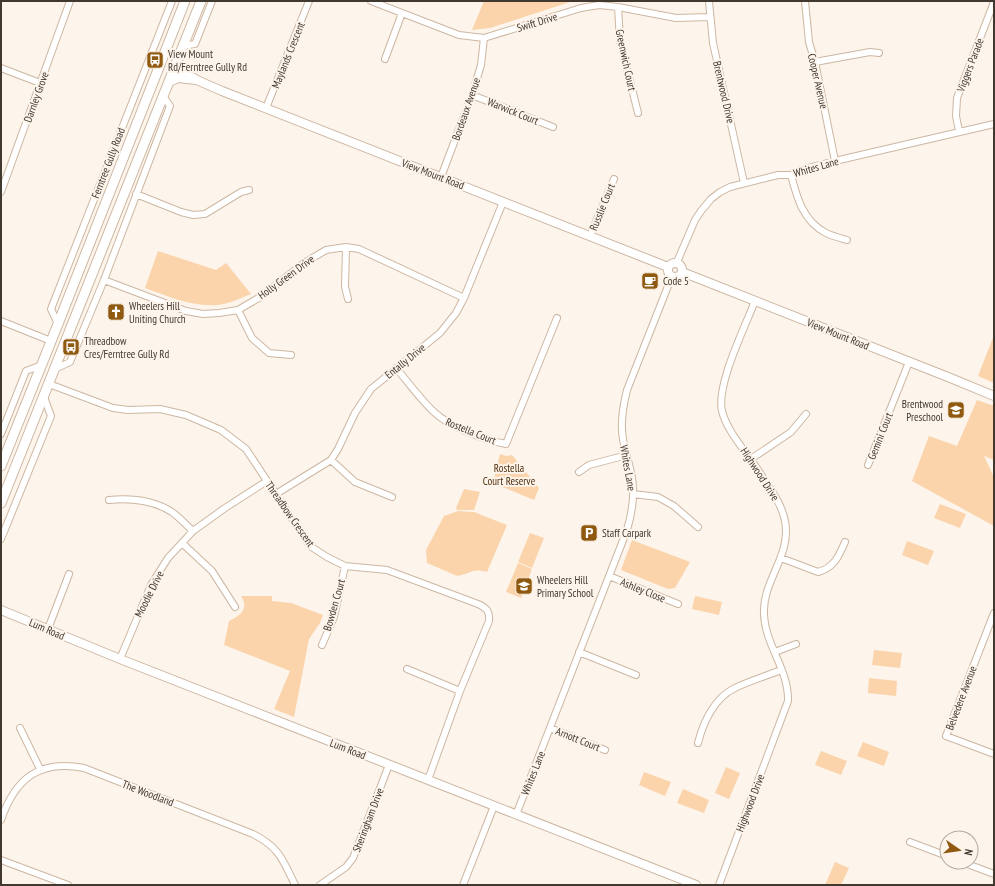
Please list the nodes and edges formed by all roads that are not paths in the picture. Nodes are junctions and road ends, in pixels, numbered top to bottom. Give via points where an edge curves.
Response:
1 (70, 1) edge
2 (172, 1) edge
3 (185, 1) edge
4 (201, 1) edge
5 (212, 1) edge
6 (309, 1) edge
7 (371, 1) edge
8 (709, 1) edge
9 (805, 1) edge
10 (994, 2) edge
11 (618, 7) junction
12 (402, 13) junction
13 (167, 15) junction
14 (709, 17) junction
15 (178, 20) junction
16 (484, 38) junction
17 (183, 46) junction
18 (879, 53) dead end
19 (385, 59) dead end
20 (815, 62) junction
21 (160, 66) junction
22 (175, 67) junction
23 (1, 68) edge
24 (199, 81) junction
25 (169, 82) junction
26 (40, 83) junction
27 (472, 95) junction
28 (163, 96) junction
29 (266, 108) junction
30 (638, 113) dead end
31 (994, 124) edge
32 (553, 127) dead end
33 (959, 131) junction
34 (835, 161) junction
35 (791, 175) junction
36 (441, 177) junction
37 (614, 178) dead end
38 (744, 183) junction
39 (249, 190) dead end
40 (1, 192) edge
41 (136, 194) junction
42 (503, 202) junction
43 (590, 236) junction
44 (847, 240) dead end
45 (346, 247) junction
46 (677, 262) junction
47 (668, 267) junction
48 (682, 272) junction
49 (672, 276) junction
50 (104, 280) junction
51 (464, 298) junction
52 (348, 299) dead end
53 (755, 301) junction
54 (238, 310) junction
55 (557, 318) dead end
56 (1, 321) edge
57 (58, 324) junction
58 (51, 341) junction
59 (64, 346) junction
60 (291, 355) dead end
61 (909, 362) junction
62 (42, 364) junction
63 (396, 368) junction
64 (55, 369) junction
65 (49, 384) junction
66 (994, 396) edge
67 (44, 397) junction
68 (806, 414) dead end
69 (1, 434) edge
70 (627, 455) junction
71 (751, 459) junction
72 (331, 460) junction
73 (868, 465) dead end
74 (1, 466) edge
75 (579, 472) dead end
76 (267, 481) junction
77 (276, 494) junction
78 (633, 494) junction
79 (392, 497) dead end
80 (109, 500) dead end
81 (1, 503) edge
82 (698, 527) dead end
83 (193, 531) junction
84 (1, 539) edge
85 (845, 542) dead end
86 (182, 543) junction
87 (781, 558) junction
88 (345, 566) junction
89 (70, 574) dead end
90 (609, 576) junction
91 (678, 604) dead end
92 (235, 607) dead end
93 (1, 610) edge
94 (994, 613) edge
95 (48, 630) junction
96 (796, 644) dead end
97 (322, 645) dead end
98 (579, 652) junction
99 (775, 652) junction
100 (120, 660) junction
101 (406, 669) dead end
102 (781, 670) junction
103 (636, 675) dead end
104 (460, 691) junction
105 (20, 728) dead end
106 (550, 728) junction
107 (698, 743) dead end
108 (605, 750) dead end
109 (994, 754) edge
110 (389, 765) junction
111 (40, 769) junction
112 (428, 780) junction
113 (494, 806) junction
114 (516, 815) junction
115 (1, 820) edge
116 (910, 842) dead end
117 (939, 853) edge
118 (1, 860) edge
119 (979, 868) edge
120 (994, 874) edge
121 (49, 878) junction
122 (46, 885) edge
123 (68, 885) edge
124 (295, 885) edge
125 (320, 885) edge
126 (463, 885) edge
127 (696, 885) edge
128 (719, 885) edge

1 - 26 street, Darnley Grove
2 - 13 street, Ferntree Gully Road
3 - 15 main road, Ferntree Gully Road
4 - 17 main road
5 - 17 street via 195,44
6 - 29 street, Maylands Crescent
7 - 12 street, Swift Drive
8 - 14 street, Brentwood Drive
9 - 20 street, Cooper Avenue via 809,42
10 - 33 street, Viggers Parade via 957,98 956,116
11 - 14 street, Swift Drive via 676,18
11 - 16 street, Swift Drive via 599,5 581,8
11 - 30 street, Greenwich Court via 620,41
12 - 16 street, Swift Drive via 460,35
12 - 19 street
13 - 15 street
13 - 57 street, Ferntree Gully Road via 51,310
14 - 38 street, Brentwood Drive
15 - 21 main road, Ferntree Gully Road
16 - 27 street, Bordeaux Avenue via 481,65
17 - 22 main road
18 - 20 street via 870,52
20 - 34 street, Cooper Avenue
21 - 22 main road
21 - 57 main road, Ferntree Gully Road
22 - 24 street, View Mount Road
22 - 25 main road
23 - 26 street
24 - 25 street, View Mount Road via 178,78
24 - 29 street, View Mount Road
25 - 28 main road
26 - 40 street, Darnley Grove
27 - 32 street, Warwick Court
27 - 36 street, Bordeaux Avenue
28 - 41 street via 170,106
28 - 59 main road
29 - 36 street, View Mount Road
31 - 33 street, Whites Lane
33 - 34 street, Whites Lane
34 - 35 street, Whites Lane
35 - 38 street, Whites Lane via 778,174
35 - 44 street via 797,198 808,219 826,233
36 - 42 street, View Mount Road
37 - 43 street, Russlie Court
38 - 46 street, Whites Lane via 720,192 711,199 695,220
39 - 41 street via 240,192 205,214 193,215
41 - 50 street
42 - 43 street, View Mount Road
42 - 51 street, Entally Drive
43 - 47 street, View Mount Road
45 - 51 street, Holly Green Drive via 364,251
45 - 52 street via 345,287
45 - 54 street, Holly Green Drive via 326,250 315,256 262,296
46 - 47 street
46 - 48 street via 682,266
47 - 49 street via 668,272
48 - 49 street via 677,277
48 - 53 street, View Mount Road
49 - 70 street, Whites Lane via 627,390 622,426
50 - 54 street, Holly Green Drive via 186,312 203,314
50 - 64 street via 70,362
51 - 63 street, Entally Drive via 440,333
53 - 61 street, View Mount Road
53 - 71 street, Highwood Drive via 726,372 721,397 726,421
54 - 60 street via 252,338 269,353
55 - 63 street, Rostella Court via 506,444 460,429 442,418 432,411
56 - 58 street
57 - 58 main road, Ferntree Gully Road
58 - 59 main road
58 - 62 main road, Ferntree Gully Road
59 - 64 main road
61 - 66 street, View Mount Road
61 - 73 street, Gemini Court
62 - 69 street via 26,371
62 - 74 main road, Ferntree Gully Road
63 - 72 street, Entally Drive via 362,400
64 - 65 main road
65 - 67 main road
65 - 76 street, Threadbow Crescent via 113,408 160,409 186,415 221,430 246,449
67 - 81 main road
67 - 84 street via 51,416
68 - 71 street via 791,432
70 - 75 street via 588,465
70 - 78 street, Whites Lane
71 - 87 street, Highwood Drive via 782,509 785,520 785,545
72 - 77 street, Entally Drive
72 - 79 street via 355,482
76 - 77 street, Threadbow Crescent
76 - 83 street, Moodie Drive
77 - 88 street, Threadbow Crescent via 310,546
78 - 82 street via 658,497 674,506
78 - 90 street, Whites Lane via 627,530
80 - 83 street via 122,498 160,506 173,513
83 - 86 street, Moodie Drive
85 - 87 street via 832,566 818,572
86 - 92 street via 212,571
86 - 100 street, Moodie Drive via 168,558 151,585
87 - 99 street, Highwood Drive via 766,595 764,613 766,629
88 - 97 street, Bowden Court via 334,617
88 - 104 street, Threadbow Crescent via 387,570 488,610 489,621
89 - 95 street
90 - 91 street, Ashley Close
90 - 98 street, Whites Lane
93 - 95 street, Lum Road
94 - 109 street, Belvedere Avenue via 946,736
95 - 100 street, Lum Road
96 - 99 street
98 - 103 street
98 - 106 street, Whites Lane
99 - 102 street, Highwood Drive
100 - 110 street, Lum Road
101 - 104 street
102 - 107 street via 733,689 715,704 701,731
102 - 128 street, Highwood Drive via 788,692 785,712
104 - 112 street, Threadbow Crescent
105 - 111 street
106 - 108 street, Arnott Court
106 - 114 street, Whites Lane
110 - 112 street, Lum Road
110 - 125 street, Sheringham Drive via 353,858 342,871
111 - 115 street, The Woodland via 22,782 13,793
111 - 124 street, The Woodland via 70,765 84,768 253,834 275,849
112 - 113 street, Lum Road
113 - 114 street, Lum Road
113 - 126 street
114 - 127 street, Lum Road
116 - 117 street
118 - 121 street
119 - 120 street
121 - 122 street
121 - 123 street

